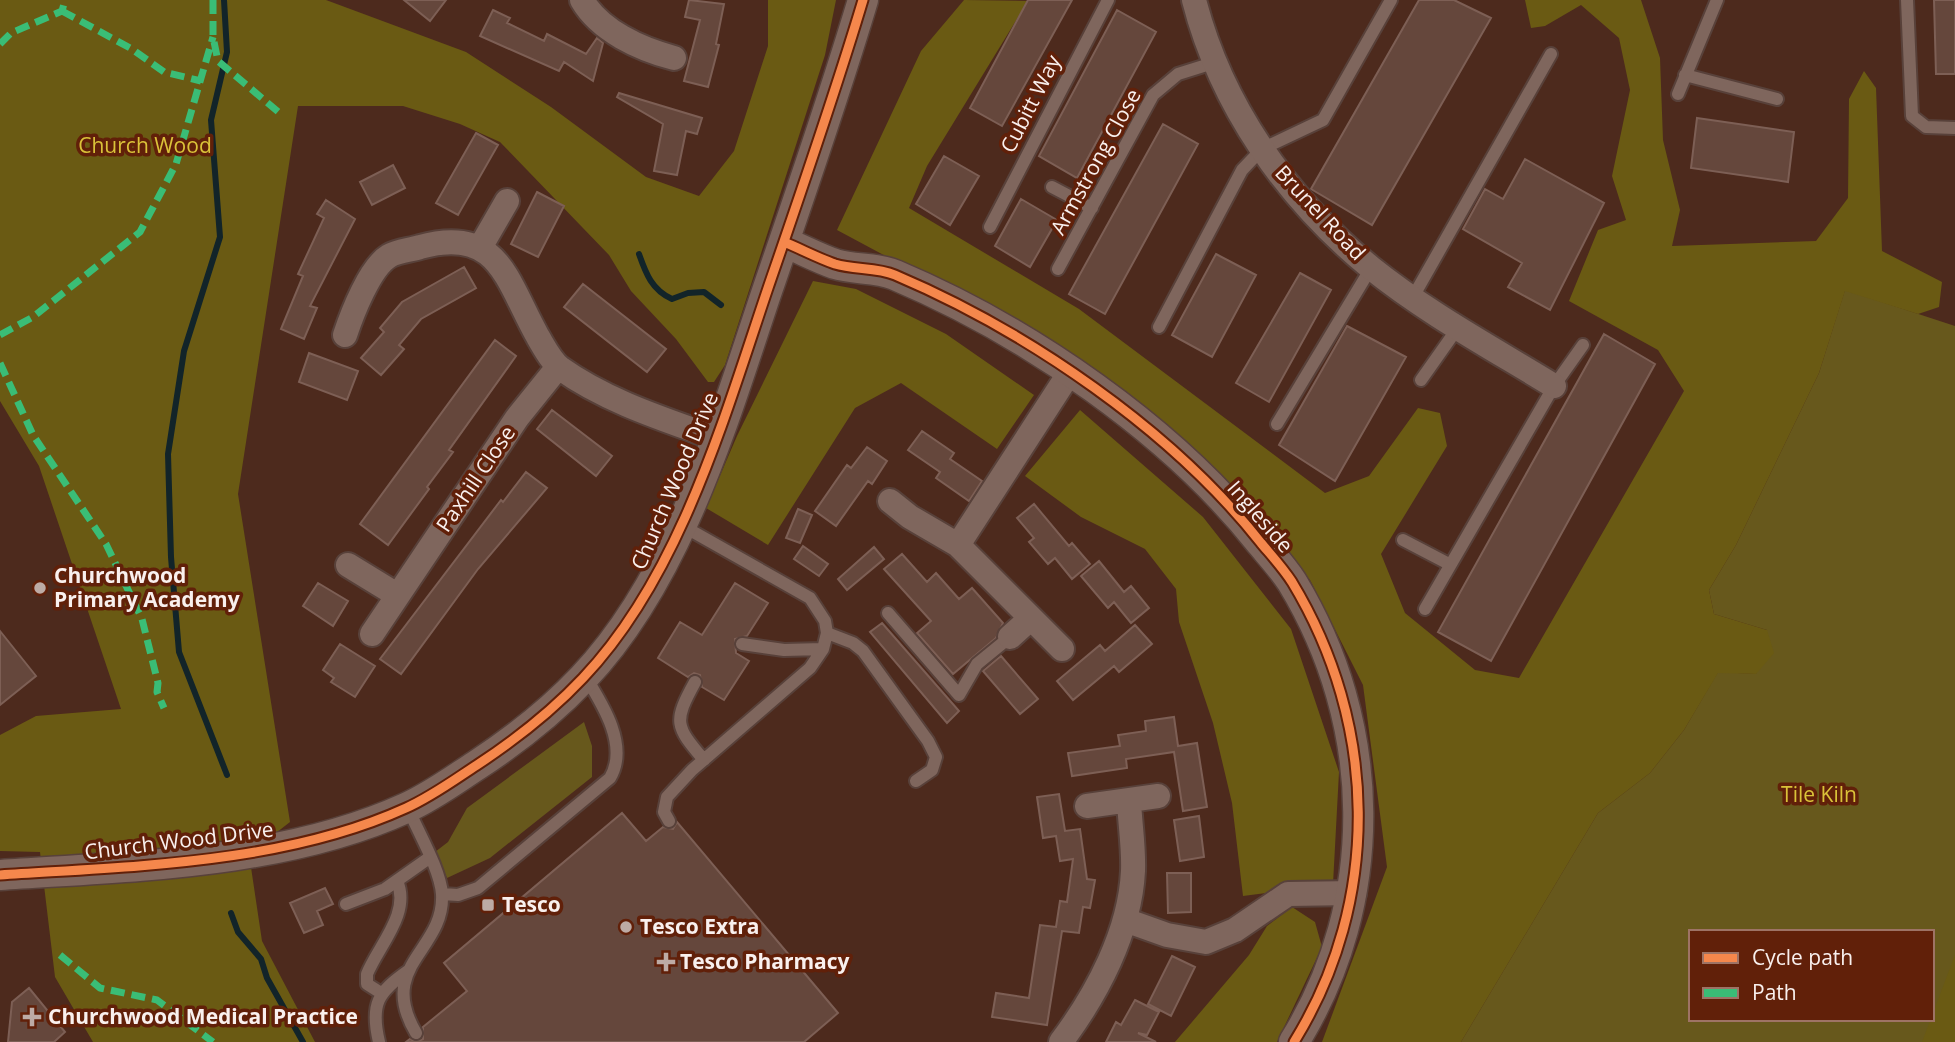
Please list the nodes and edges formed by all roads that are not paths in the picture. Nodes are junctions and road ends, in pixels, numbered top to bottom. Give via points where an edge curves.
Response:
1 (582, 0) edge
2 (863, 0) edge
3 (1108, 0) edge
4 (1391, 0) edge
5 (1717, 0) edge
6 (1907, 0) edge
7 (1198, 1) edge
8 (1551, 54) dead end
9 (674, 58) dead end
10 (1213, 63) junction
11 (1685, 75) junction
12 (1678, 94) dead end
13 (1777, 99) dead end
14 (1955, 128) edge
15 (1262, 149) junction
16 (1052, 187) dead end
17 (507, 201) dead end
18 (1092, 208) junction
19 (990, 227) dead end
20 (784, 242) junction
21 (481, 246) junction
22 (1371, 268) junction
23 (1058, 269) dead end
24 (1413, 297) junction
25 (1159, 327) dead end
26 (1457, 329) junction
27 (345, 335) dead end
28 (1583, 345) dead end
29 (558, 366) junction
30 (1070, 372) junction
31 (1421, 380) dead end
32 (1554, 386) junction
33 (1277, 425) dead end
34 (716, 438) junction
35 (890, 501) dead end
36 (680, 524) junction
37 (1403, 540) dead end
38 (958, 545) junction
39 (1448, 564) junction
40 (348, 565) dead end
41 (397, 595) junction
42 (1425, 609) dead end
43 (888, 613) dead end
44 (1031, 618) junction
45 (827, 633) junction
46 (372, 634) dead end
47 (1010, 637) joint
48 (742, 644) dead end
49 (823, 649) junction
50 (1062, 649) dead end
51 (585, 676) junction
52 (695, 682) dead end
53 (704, 760) junction
54 (916, 781) dead end
55 (1158, 796) dead end
56 (1129, 801) junction
57 (1087, 806) dead end
58 (408, 808) junction
59 (669, 821) dead end
60 (429, 858) junction
61 (0, 875) edge
62 (397, 881) junction
63 (1354, 893) junction
64 (442, 894) junction
65 (346, 904) dead end
66 (1125, 920) junction
67 (408, 971) junction
68 (381, 993) junction
69 (416, 1033) dead end
70 (379, 1042) edge
71 (1061, 1042) edge
72 (1294, 1042) edge

1 - 9 street via 600,23 634,43
2 - 20 street, Church Wood Drive
3 - 19 lane, Cubitt Way
4 - 15 lane via 1323,120
5 - 11 lane
6 - 14 lane via 1912,116 1926,127
7 - 10 street, Brunel Road
8 - 24 lane
10 - 15 street, Brunel Road
10 - 18 lane, Armstrong Close via 1178,74 1153,95
11 - 12 lane
11 - 13 lane
15 - 22 street, Brunel Road via 1299,197
15 - 25 lane via 1242,170
16 - 18 lane
17 - 21 street
18 - 23 lane, Armstrong Close
20 - 30 street, Ingleside via 836,264 892,274 979,317
20 - 34 street, Church Wood Drive
21 - 27 street via 447,240 383,246
21 - 29 street via 499,264
22 - 24 street, Brunel Road
22 - 33 lane
24 - 26 street, Brunel Road
26 - 31 lane
26 - 32 street, Brunel Road
28 - 32 lane
29 - 34 street via 628,405
29 - 41 street, Paxhill Close via 517,418
30 - 38 street
30 - 63 street, Ingleside via 1190,465 1291,581 1332,662 1352,740 1360,814
32 - 39 lane
34 - 36 street, Church Wood Drive
35 - 38 street
36 - 45 lane via 810,598
36 - 51 street, Church Wood Drive via 629,619
37 - 39 lane
38 - 44 street
39 - 42 lane
40 - 41 street
41 - 46 street, Paxhill Close
43 - 47 lane via 959,695 977,664
44 - 47 street
44 - 50 street
45 - 49 lane
45 - 54 lane via 863,651 928,741 935,765 927,777
48 - 49 lane
49 - 53 lane via 800,677
51 - 58 street, Church Wood Drive via 510,743
51 - 64 lane via 604,707 617,748 618,763 610,778 478,888 458,895
52 - 53 lane via 678,723 680,733
53 - 59 lane via 667,797 664,811
55 - 56 street
56 - 57 street
56 - 66 street via 1133,871
58 - 60 lane
58 - 61 street, Church Wood Drive via 248,854
60 - 62 lane
60 - 64 lane
62 - 65 lane
62 - 68 lane via 402,901 398,914 367,974 367,984
63 - 66 street via 1288,894 1235,930 1206,942
63 - 72 street, Ingleside via 1334,960
64 - 67 lane via 436,924
66 - 71 street via 1087,1007
67 - 68 lane
67 - 69 lane via 403,1006
68 - 70 lane via 375,1015

